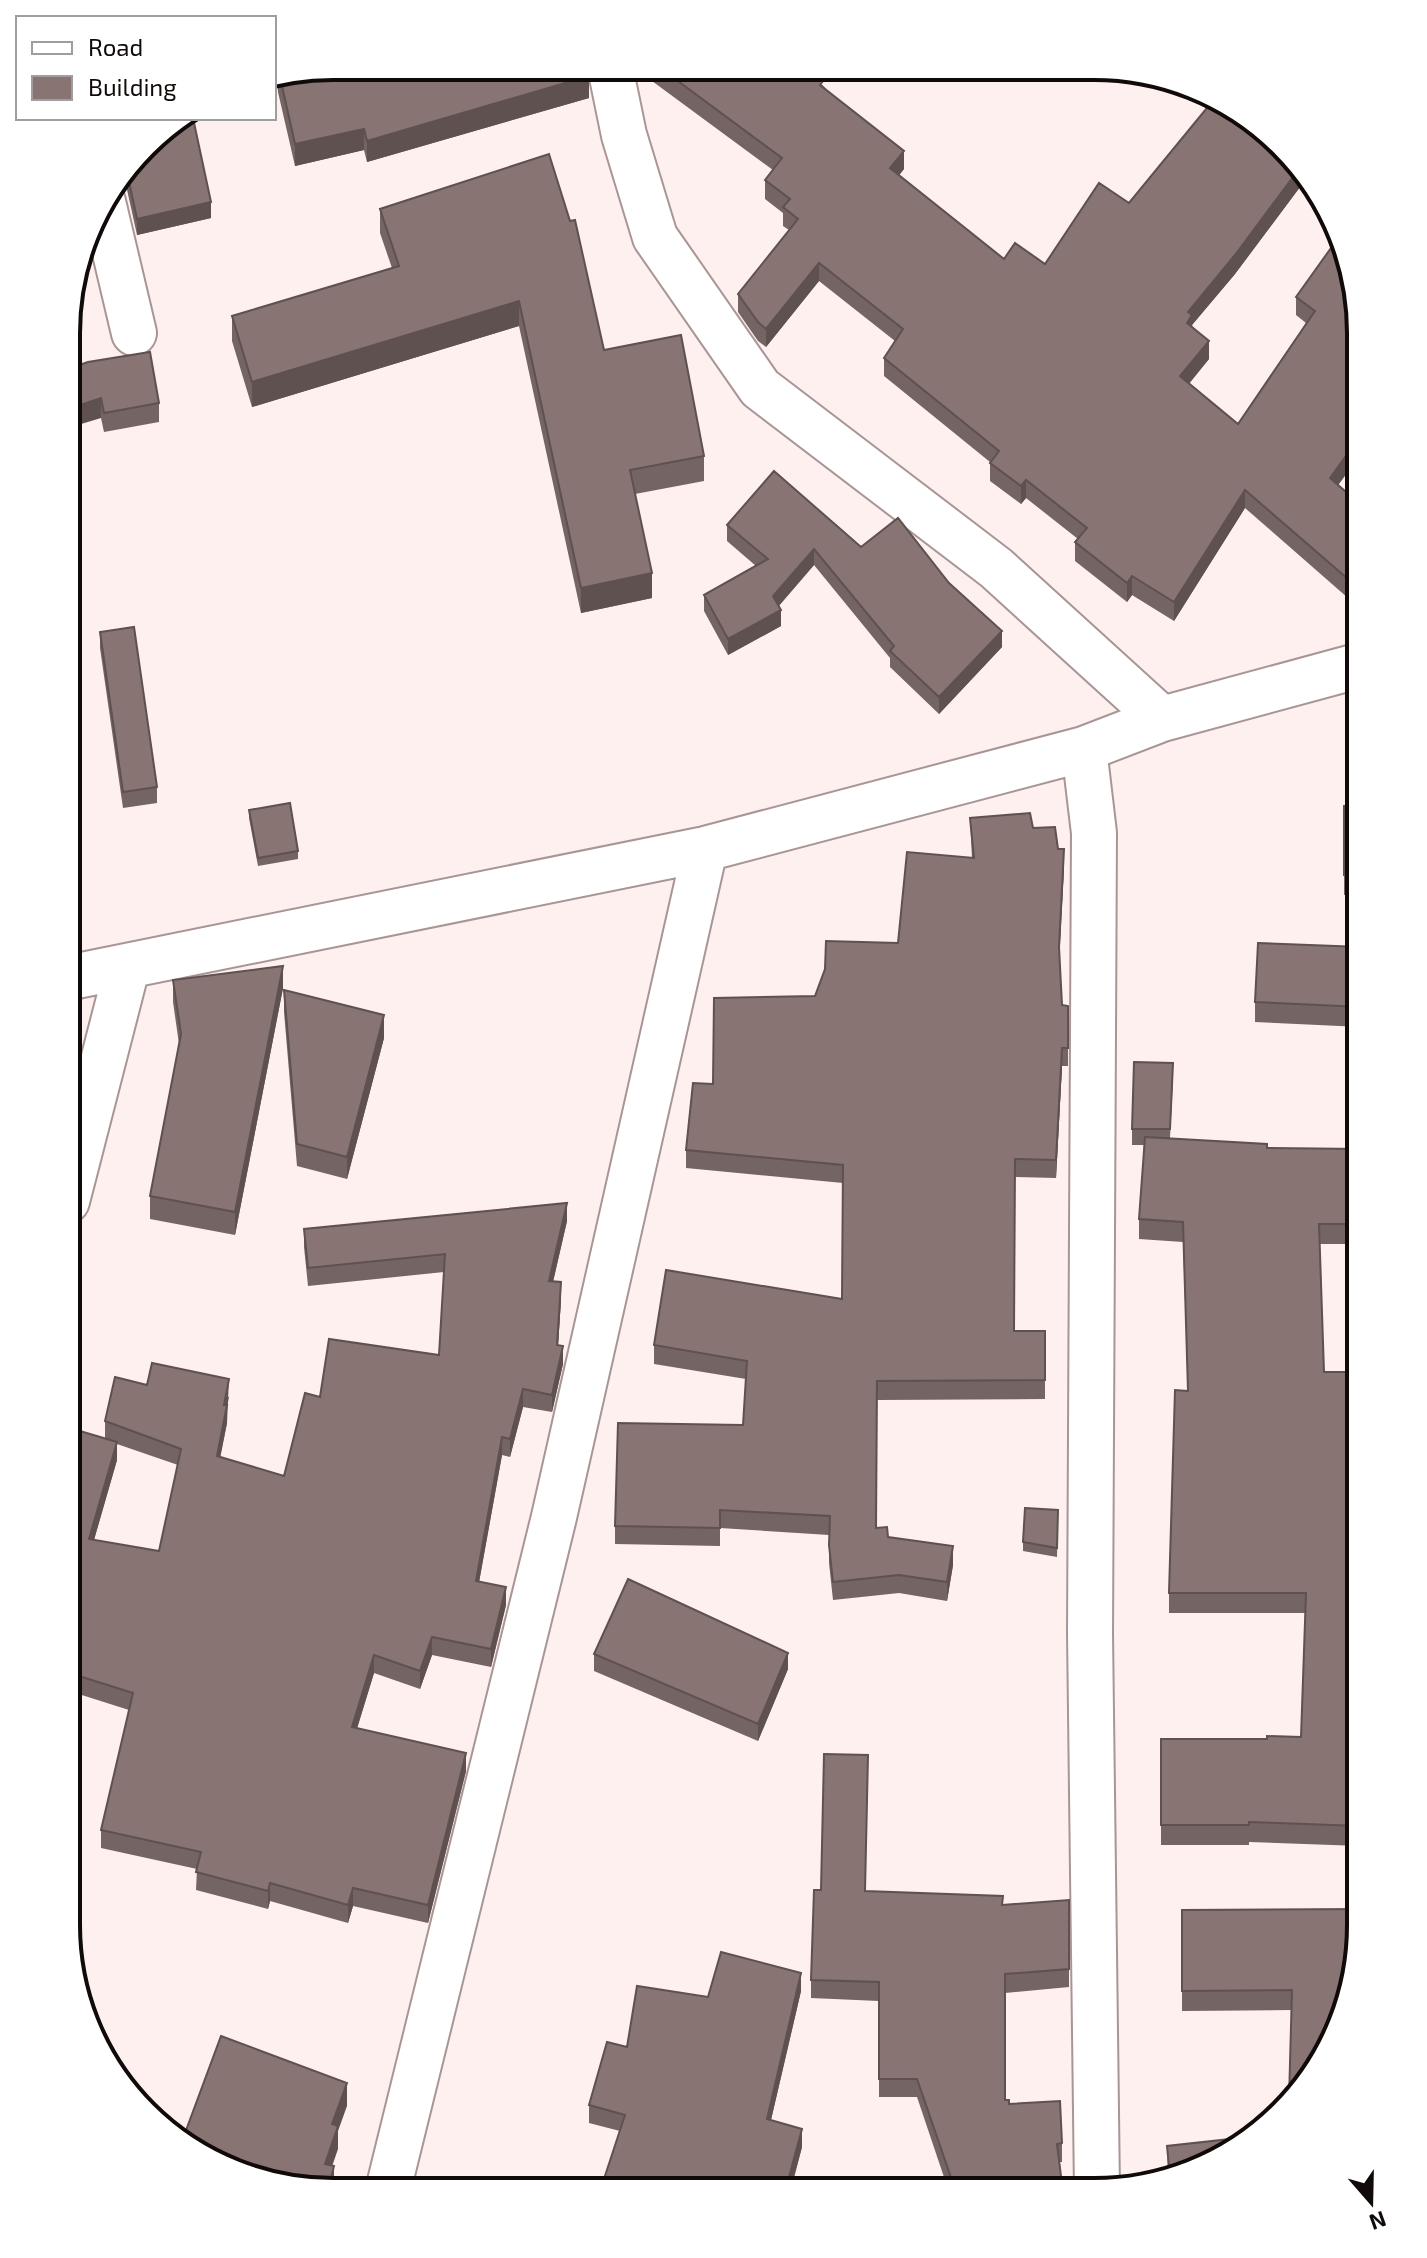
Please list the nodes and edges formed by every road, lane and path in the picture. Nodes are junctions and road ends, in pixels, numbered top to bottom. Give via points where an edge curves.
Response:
1 (613, 80) edge
2 (107, 220) edge
3 (134, 333) dead end
4 (1347, 669) edge
5 (1162, 719) junction
6 (1084, 749) junction
7 (705, 849) junction
8 (127, 968) junction
9 (80, 976) edge
10 (80, 1151) edge
11 (391, 2178) edge
12 (1097, 2178) edge

1 - 5 street via 655,237 760,388 996,568
2 - 3 street
4 - 5 street
5 - 6 street
6 - 7 street
6 - 12 street via 1094,833 1090,1633
7 - 8 street
7 - 11 street via 554,1517
8 - 9 street
8 - 10 street

